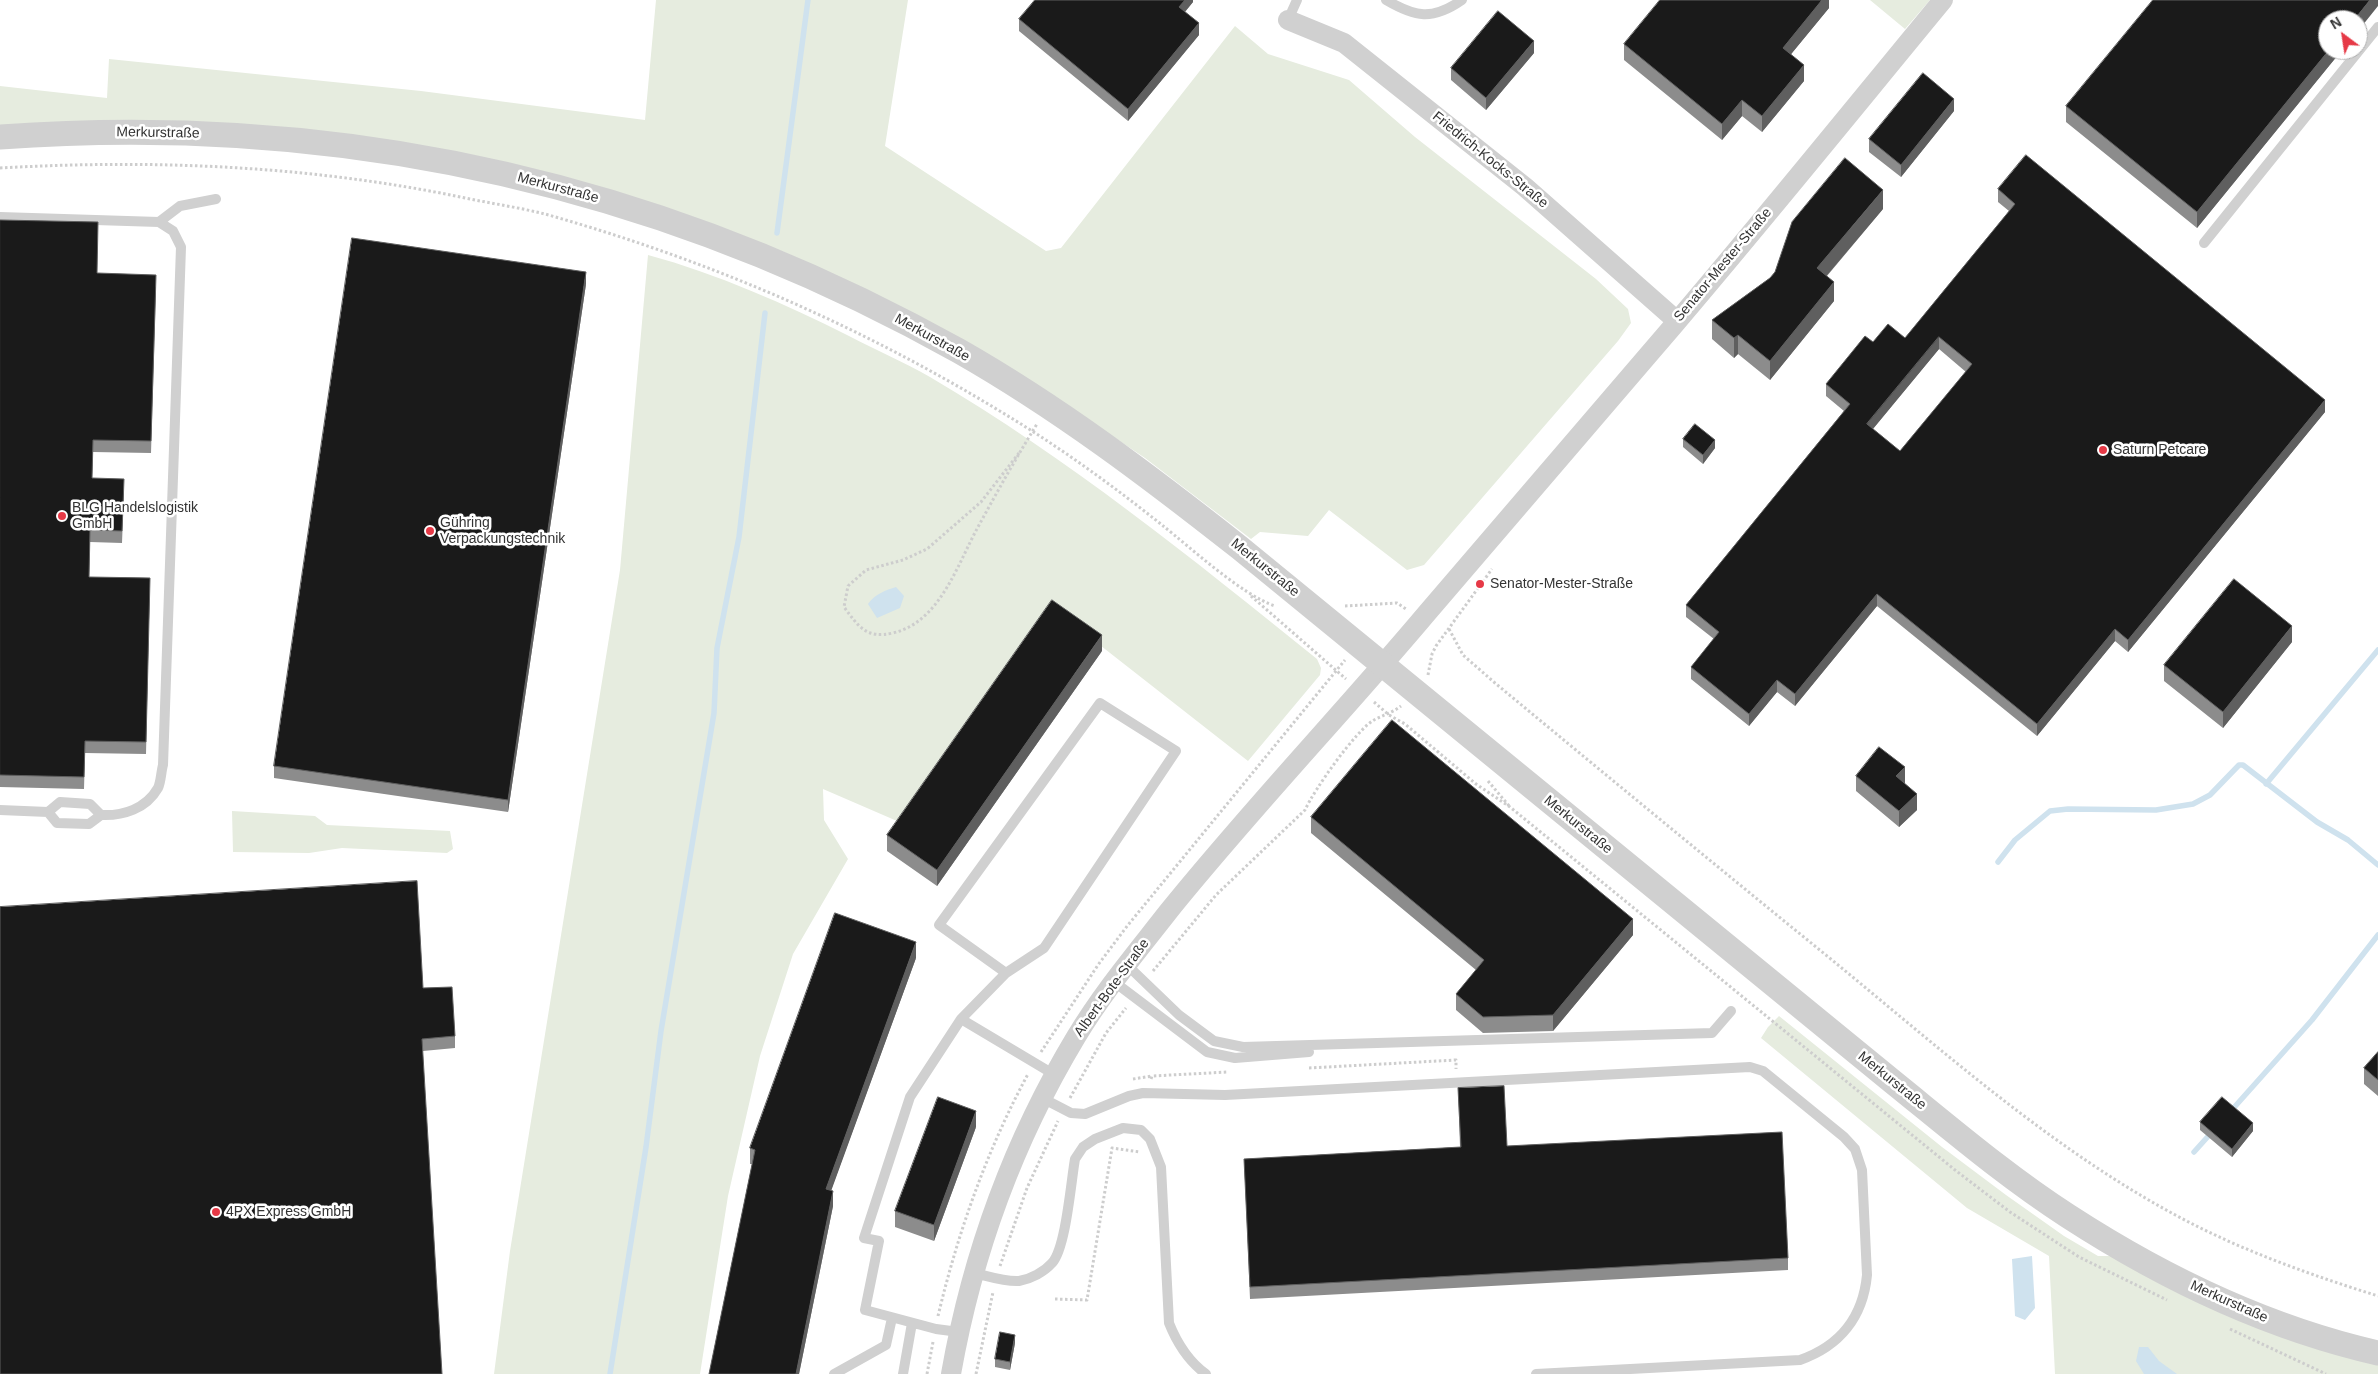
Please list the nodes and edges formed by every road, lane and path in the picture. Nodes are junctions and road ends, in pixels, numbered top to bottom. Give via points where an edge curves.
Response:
1 (1297, 0) edge
2 (1386, 0) edge
3 (1462, 0) edge
4 (1943, 0) edge
5 (1288, 20) joint
6 (2378, 27) edge
7 (0, 137) edge
8 (0, 168) edge
9 (216, 199) dead end
10 (0, 217) edge
11 (159, 222) junction
12 (2204, 243) dead end
13 (1677, 321) junction
14 (1048, 407) junction
15 (1032, 432) junction
16 (1019, 453) junction
17 (1243, 589) dead end
18 (1340, 606) dead end
19 (1421, 620) junction
20 (1449, 629) dead end
21 (1441, 639) dead end
22 (1382, 664) junction
23 (0, 810) edge
24 (48, 812) junction
25 (101, 815) junction
26 (1127, 964) junction
27 (1006, 973) junction
28 (1113, 982) junction
29 (1731, 1011) dead end
30 (961, 1020) junction
31 (1400, 1044) junction
32 (1299, 1068) dead end
33 (1230, 1072) dead end
34 (1055, 1075) junction
35 (1457, 1083) junction
36 (1150, 1093) junction
37 (1042, 1098) junction
38 (1144, 1134) junction
39 (974, 1273) junction
40 (2378, 1296) edge
41 (1055, 1299) dead end
42 (892, 1318) junction
43 (912, 1322) junction
44 (959, 1332) junction
45 (2378, 1353) edge
46 (834, 1374) edge
47 (902, 1374) edge
48 (951, 1374) edge
49 (1206, 1374) edge
50 (1536, 1374) edge

1 - 5 lane
2 - 3 lane via 1420,16 1447,10
4 - 13 street, Senator-Mester-Straße
5 - 13 street, Friedrich-Kocks-Straße via 1344,43 1525,188
6 - 12 lane
7 - 14 street, Merkurstraße via 154,132 285,138 346,144 450,162 561,188 688,227 806,274 961,353
8 - 15 path via 83,164 227,166 326,174 422,188 542,214 653,247 737,278 828,318 920,364
9 - 11 lane via 180,206
10 - 11 lane
11 - 25 lane via 173,231 181,247 162,765 158,788 142,806 117,815
13 - 19 street, Senator-Mester-Straße
14 - 15 path
14 - 22 street, Merkurstraße via 1170,493
15 - 16 path
15 - 17 path via 1154,518
16 - 16 path via 941,598 922,619 901,631 879,636 862,628 844,606 848,586 866,570 927,550 981,502
18 - 19 path via 1398,603
19 - 21 path
19 - 22 street, Senator-Mester-Straße
20 - 40 path via 1463,655 1472,664 1966,1070 2082,1156 2181,1218 2225,1239 2278,1262
22 - 26 street, Albert-Bote-Straße via 1197,876
22 - 45 street, Merkurstraße via 1886,1077 1978,1151 2068,1216 2203,1292 2345,1346
23 - 24 lane
24 - 25 lane via 60,802 90,804
24 - 25 lane via 57,824 89,824
26 - 28 street, Albert-Bote-Straße
26 - 31 lane via 1179,1016 1214,1041 1243,1047
27 - 27 lane via 1044,948 1176,751 1100,703 939,925
27 - 30 lane
28 - 31 lane via 1207,1052 1235,1058
28 - 34 street, Albert-Bote-Straße
29 - 31 lane via 1712,1034
30 - 34 lane
30 - 42 lane via 910,1097 864,1238 879,1241 865,1310
32 - 35 path via 1456,1060
33 - 36 path via 1152,1076
34 - 37 street, Albert-Bote-Straße
35 - 36 lane via 1226,1095
35 - 50 lane via 1750,1067 1763,1071 1844,1137 1861,1160 1866,1291 1854,1322 1816,1355 1800,1360
36 - 37 lane via 1129,1096 1085,1114 1070,1113
37 - 39 street, Albert-Bote-Straße via 1010,1169
38 - 39 lane via 1132,1127 1122,1128 1095,1138 1074,1158 1060,1248 1053,1262 1038,1275 1020,1281
38 - 41 path via 1142,1152 1112,1148 1087,1300
38 - 49 lane via 1154,1146 1161,1167 1170,1323 1184,1353
39 - 44 street, Albert-Bote-Straße
42 - 43 lane
42 - 46 lane via 886,1345
43 - 44 lane
43 - 47 lane
44 - 48 street, Albert-Bote-Straße

